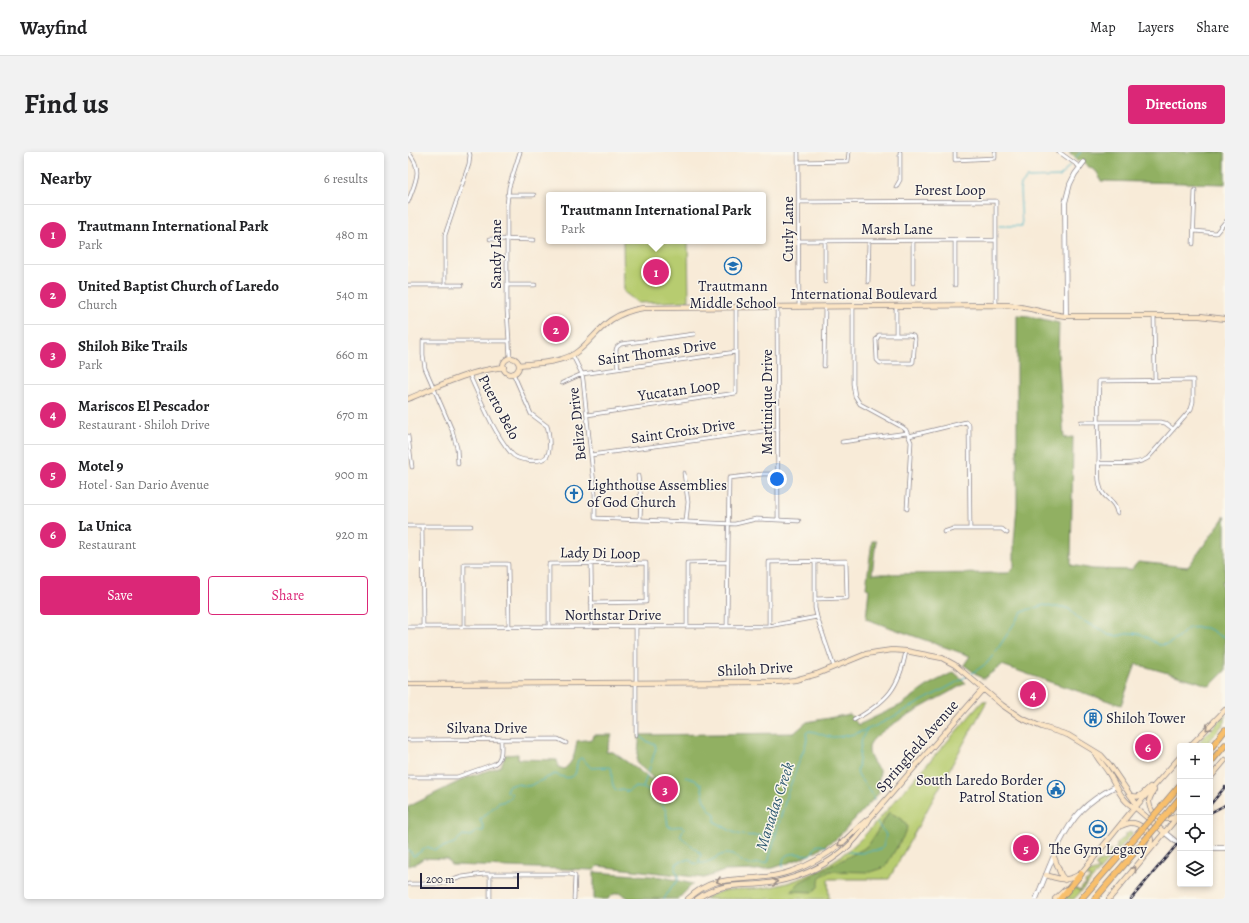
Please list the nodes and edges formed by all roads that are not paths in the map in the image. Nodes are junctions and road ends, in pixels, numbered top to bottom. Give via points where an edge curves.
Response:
1 (408, 152) edge
2 (468, 152) edge
3 (520, 152) edge
4 (798, 152) edge
5 (848, 152) edge
6 (900, 152) edge
7 (955, 152) edge
8 (995, 152) edge
9 (1059, 152) edge
10 (798, 162) junction
11 (1084, 162) dead end
12 (1080, 167) junction
13 (896, 187) dead end
14 (1194, 190) dead end
15 (507, 195) junction
16 (534, 195) dead end
17 (408, 202) edge
18 (798, 202) junction
19 (1225, 222) edge
20 (1195, 231) junction
21 (490, 240) dead end
22 (507, 240) junction
23 (534, 240) dead end
24 (869, 240) junction
25 (913, 240) junction
26 (955, 240) junction
27 (996, 240) junction
28 (799, 241) junction
29 (825, 241) junction
30 (1194, 244) dead end
31 (825, 282) dead end
32 (868, 282) dead end
33 (913, 283) dead end
34 (408, 285) edge
35 (445, 285) junction
36 (462, 285) dead end
37 (507, 285) junction
38 (534, 285) dead end
39 (955, 285) dead end
40 (825, 306) junction
41 (853, 306) junction
42 (896, 306) junction
43 (996, 306) junction
44 (736, 307) junction
45 (777, 307) junction
46 (799, 307) junction
47 (1066, 316) junction
48 (1154, 316) junction
49 (1225, 319) edge
50 (694, 334) dead end
51 (896, 335) junction
52 (509, 341) junction
53 (736, 352) junction
54 (572, 354) junction
55 (510, 358) junction
56 (519, 365) junction
57 (824, 366) dead end
58 (504, 367) junction
59 (618, 369) junction
60 (513, 373) junction
61 (469, 374) junction
62 (582, 374) junction
63 (1155, 380) junction
64 (562, 383) dead end
65 (433, 388) junction
66 (408, 399) edge
67 (587, 414) junction
68 (1081, 422) dead end
69 (1098, 422) junction
70 (778, 429) junction
71 (1173, 429) junction
72 (908, 434) junction
73 (408, 436) edge
74 (842, 442) dead end
75 (591, 455) junction
76 (1099, 463) junction
77 (458, 464) dead end
78 (412, 467) dead end
79 (684, 473) dead end
80 (778, 474) junction
81 (638, 476) dead end
82 (907, 509) dead end
83 (1117, 513) dead end
84 (640, 519) junction
85 (778, 520) junction
86 (686, 521) junction
87 (799, 521) dead end
88 (728, 523) junction
89 (408, 526) edge
90 (422, 526) junction
91 (471, 526) dead end
92 (970, 529) junction
93 (944, 532) dead end
94 (1007, 533) dead end
95 (815, 561) junction
96 (727, 562) junction
97 (591, 563) junction
98 (815, 599) junction
99 (591, 603) junction
100 (817, 617) junction
101 (636, 626) junction
102 (687, 626) junction
103 (727, 626) junction
104 (769, 626) junction
105 (423, 627) junction
106 (464, 627) junction
107 (509, 627) junction
108 (550, 627) junction
109 (592, 627) junction
110 (408, 628) edge
111 (906, 651) junction
112 (834, 667) junction
113 (636, 683) junction
114 (408, 684) edge
115 (983, 689) junction
116 (1225, 710) edge
117 (854, 720) dead end
118 (1225, 730) edge
119 (636, 734) dead end
120 (501, 739) junction
121 (408, 740) edge
122 (566, 743) dead end
123 (1193, 743) edge
124 (1213, 744) edge
125 (1225, 745) edge
126 (1094, 751) junction
127 (1213, 759) edge
128 (1177, 760) edge
129 (1225, 760) edge
130 (1213, 774) edge
131 (408, 777) edge
132 (1157, 783) junction
133 (1116, 786) junction
134 (1177, 789) edge
135 (1129, 793) junction
136 (1177, 802) edge
137 (1136, 808) junction
138 (1177, 815) edge
139 (1178, 815) edge
140 (870, 818) junction
141 (1118, 828) junction
142 (1164, 832) junction
143 (1177, 843) edge
144 (1213, 848) edge
145 (1225, 848) edge
146 (1147, 852) junction
147 (1054, 857) junction
148 (490, 874) junction
149 (1082, 874) junction
150 (1046, 875) junction
151 (1066, 880) junction
152 (408, 884) edge
153 (490, 899) edge
154 (574, 899) edge
155 (688, 899) edge
156 (697, 899) edge
157 (1036, 899) edge
158 (1055, 899) edge
159 (1060, 899) edge
160 (1081, 899) edge
161 (1095, 899) edge
162 (1109, 899) edge

1 - 17 street via 415,161 418,171
2 - 35 street via 469,164 446,235
3 - 15 street, Sandy Lane
4 - 10 street, Curly Lane
5 - 10 street via 848,161
6 - 13 street via 900,180
7 - 8 street via 955,160 995,158
9 - 12 street
10 - 18 street, Curly Lane
11 - 12 street
12 - 47 street via 1070,184 1065,203
14 - 20 street
15 - 16 street
15 - 22 street, Sandy Lane
18 - 27 street, Forest Loop via 996,201
18 - 28 street, Curly Lane
19 - 20 street via 1216,233
20 - 30 street
21 - 22 street
22 - 23 street
22 - 37 street, Sandy Lane
24 - 25 street, Marsh Lane
24 - 29 street, Marsh Lane
24 - 32 street
25 - 26 street, Marsh Lane
25 - 33 street
26 - 27 street, Marsh Lane
26 - 39 street
27 - 43 street, Forest Loop
28 - 29 street, Marsh Lane
28 - 46 street, Curly Lane
29 - 31 street
34 - 35 street
35 - 36 street
37 - 38 street
37 - 52 street, Sandy Lane
40 - 41 main road, International Boulevard
40 - 46 main road, International Boulevard
40 - 57 street
41 - 42 main road, International Boulevard
41 - 72 street via 855,396 860,404
42 - 43 main road, International Boulevard
42 - 51 street
43 - 47 main road, International Boulevard via 1018,306 1051,315
44 - 45 main road, International Boulevard
44 - 53 street, Yucatan Loop
44 - 54 main road, International Boulevard via 635,310 610,320 585,346
45 - 46 main road, International Boulevard
45 - 70 street, Martinique Drive
47 - 48 main road, International Boulevard
48 - 49 main road, International Boulevard
48 - 63 street
50 - 59 street via 621,344 616,350
51 - 51 street via 877,337 877,360 880,363 913,362 914,336
52 - 55 street, Sandy Lane
52 - 65 street via 423,341 423,362
53 - 59 street, Saint Thomas Drive
53 - 67 street, Yucatan Loop via 736,393
54 - 56 main road, International Boulevard via 549,362
54 - 62 street, Belize Drive
55 - 56 main road via 515,359
55 - 58 main road via 505,361
56 - 60 main road via 518,370
58 - 60 main road via 507,372
58 - 61 main road
59 - 62 street, Saint Thomas Drive
60 - 61 street, Puerto Belo via 531,414 547,426 549,451 546,458 519,460 512,454 490,419
61 - 65 main road
62 - 64 street, Saint Thomas Drive
62 - 67 street, Belize Drive
63 - 69 street via 1099,381
63 - 71 street via 1193,380 1192,406
65 - 66 main road
65 - 77 street via 452,430
67 - 75 street, Belize Drive
68 - 69 street
69 - 71 street via 1160,422
69 - 76 street
70 - 75 street, Saint Croix Drive
70 - 80 street, Martinique Drive
71 - 76 street via 1144,461
72 - 74 street
72 - 82 street via 912,447
72 - 92 street via 966,422 969,425
73 - 78 street
75 - 84 street, Belize Drive via 595,518
76 - 83 street via 1100,488 1116,506
79 - 86 street via 688,502
80 - 85 street, Martinique Drive
80 - 88 street via 729,478
81 - 84 street
84 - 86 street
85 - 87 street
85 - 88 street
86 - 88 street
88 - 96 street
89 - 90 street
90 - 91 street
90 - 105 street
92 - 93 street
92 - 94 street via 1002,529
95 - 98 street
95 - 98 street via 846,561 847,598
95 - 104 street via 769,562
96 - 102 street via 687,563
96 - 103 street
97 - 99 street
97 - 99 street, Lady Di Loop via 646,563 646,602
97 - 108 street, Lady Di Loop via 549,564
98 - 100 street
99 - 109 street
100 - 104 street, Northstar Drive
100 - 112 street
101 - 102 street, Northstar Drive
101 - 109 street, Northstar Drive
101 - 113 street
102 - 103 street, Northstar Drive
103 - 104 street, Northstar Drive
105 - 106 street, Northstar Drive
105 - 110 street, Northstar Drive
106 - 107 street, Northstar Drive
106 - 107 street via 464,564 508,564
107 - 108 street, Northstar Drive
108 - 109 street, Northstar Drive
111 - 112 main road, Shiloh Drive via 875,652
111 - 115 main road, Shiloh Drive via 942,658 963,671
111 - 117 street via 903,668 889,694 880,704
112 - 113 main road, Shiloh Drive via 807,677 780,682
113 - 114 main road, Shiloh Drive
113 - 119 street
115 - 126 main road, Shiloh Drive via 1021,718 1068,735
115 - 140 main road, Springfield Avenue
116 -> 123 main road
118 - 124 highway
120 - 121 street, Silvana Drive
120 - 122 street, Silvana Drive via 558,739
120 - 131 street via 501,756 494,764 457,777
125 - 127 highway
126 - 133 main road, Shiloh Drive
126 - 135 main road, Shiloh Drive via 1109,764
128 - 132 main road
129 - 130 main road
132 - 135 main road via 1138,797
132 - 137 main road
132 - 138 main road via 1149,801 1152,810 1161,818 1167,819
133 - 137 main road, Shiloh Drive via 1130,806
133 - 147 street via 1094,799 1080,812 1067,829
134 - 160 highway, bridge
135 - 137 main road, Shiloh Drive
136 - 161 highway, bridge
137 - 141 main road
137 - 142 main road, Shiloh Drive
139 - 142 main road
140 -> 155 main road, Springfield Avenue via 833,849 793,871 770,876 721,880 702,888
156 -> 140 main road, Springfield Avenue via 721,887 774,882 811,870 846,848 863,830
141 - 146 main road via 1129,822 1148,832 1151,840
141 - 149 main road
142 - 143 street
142 - 146 main road
144 - 145 street
162 -> 146 main road
147 - 150 street
147 - 151 main road via 1061,875
148 - 152 street via 462,877 440,884
148 - 153 street
148 - 154 street via 570,874 575,876
149 - 151 main road
149 - 158 main road
149 - 159 highway
150 - 151 main road
150 - 157 street

